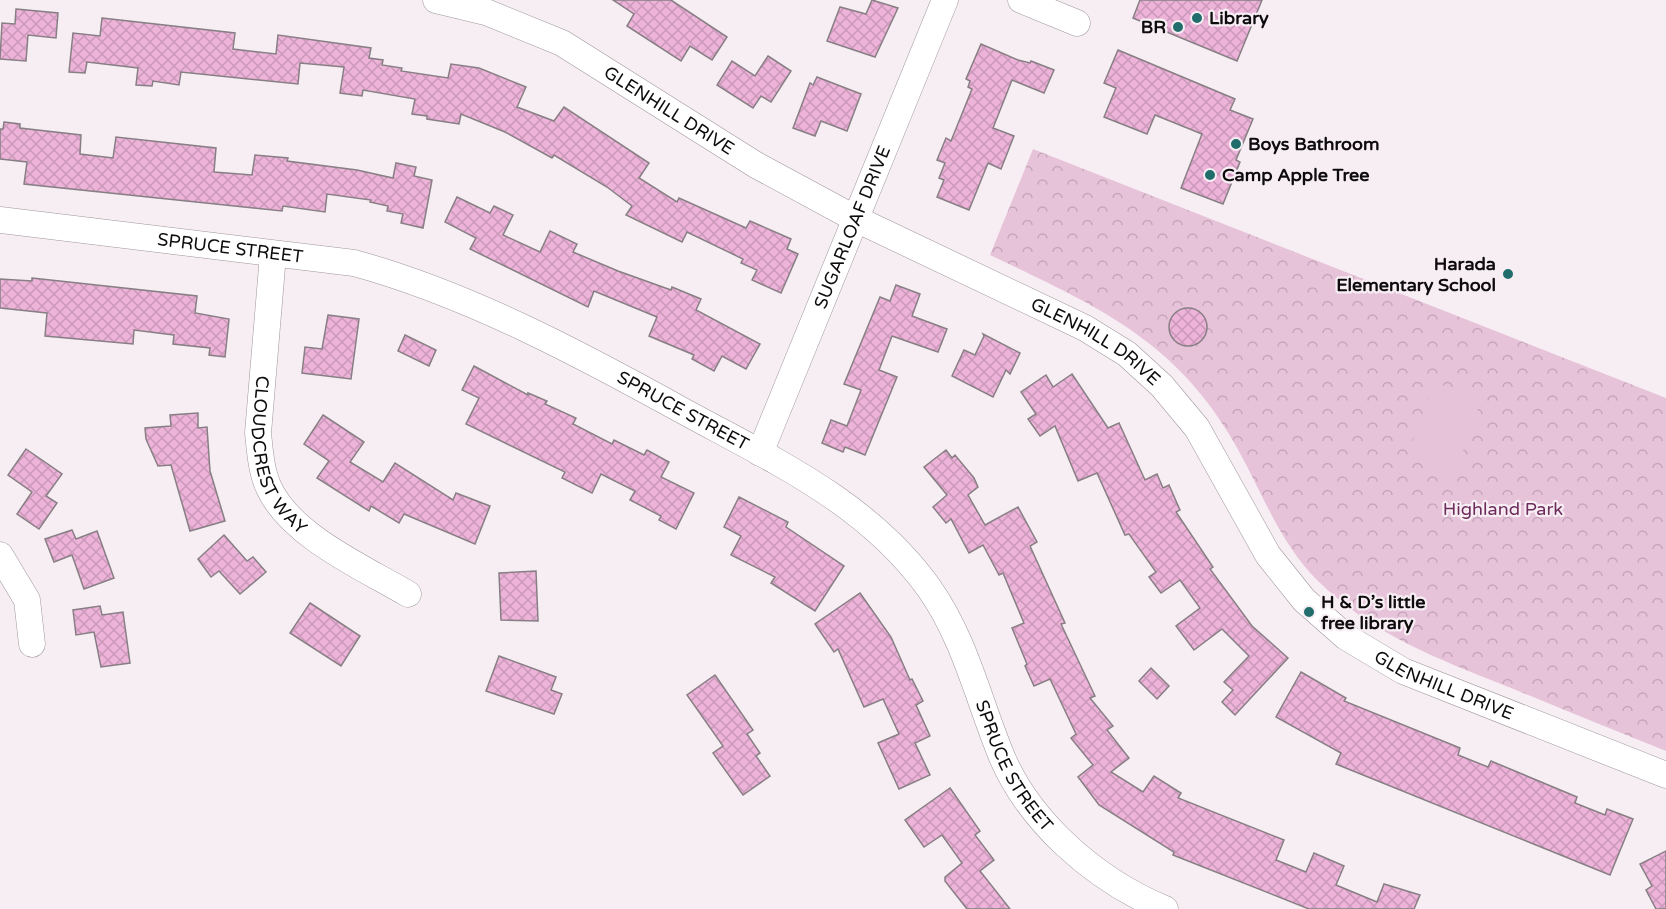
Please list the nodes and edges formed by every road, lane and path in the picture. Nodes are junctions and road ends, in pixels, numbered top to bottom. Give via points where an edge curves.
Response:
1 (436, 0) edge
2 (945, 0) edge
3 (1021, 0) edge
4 (1077, 23) dead end
5 (856, 219) junction
6 (0, 220) edge
7 (273, 255) junction
8 (760, 453) junction
9 (0, 555) edge
10 (408, 594) dead end
11 (32, 644) dead end
12 (1666, 775) edge
13 (1165, 909) edge

1 - 5 street, GLENHILL DRIVE via 486,12 562,44 747,159
2 - 5 street, SUGARLOAF DRIVE
3 - 4 street
5 - 8 street, SUGARLOAF DRIVE
5 - 12 street, GLENHILL DRIVE via 1085,328 1127,354 1162,386 1197,428 1268,555 1304,600 1346,637 1403,671
6 - 7 street, SPRUCE STREET
7 - 8 street, SPRUCE STREET via 354,263 432,288 608,369
7 - 10 street, CLOUDCREST WAY via 258,433 268,488 300,526
8 - 13 street, SPRUCE STREET via 825,489 892,544 929,588 945,615 1005,764 1027,801 1070,849 1134,894
9 - 11 street via 27,600

